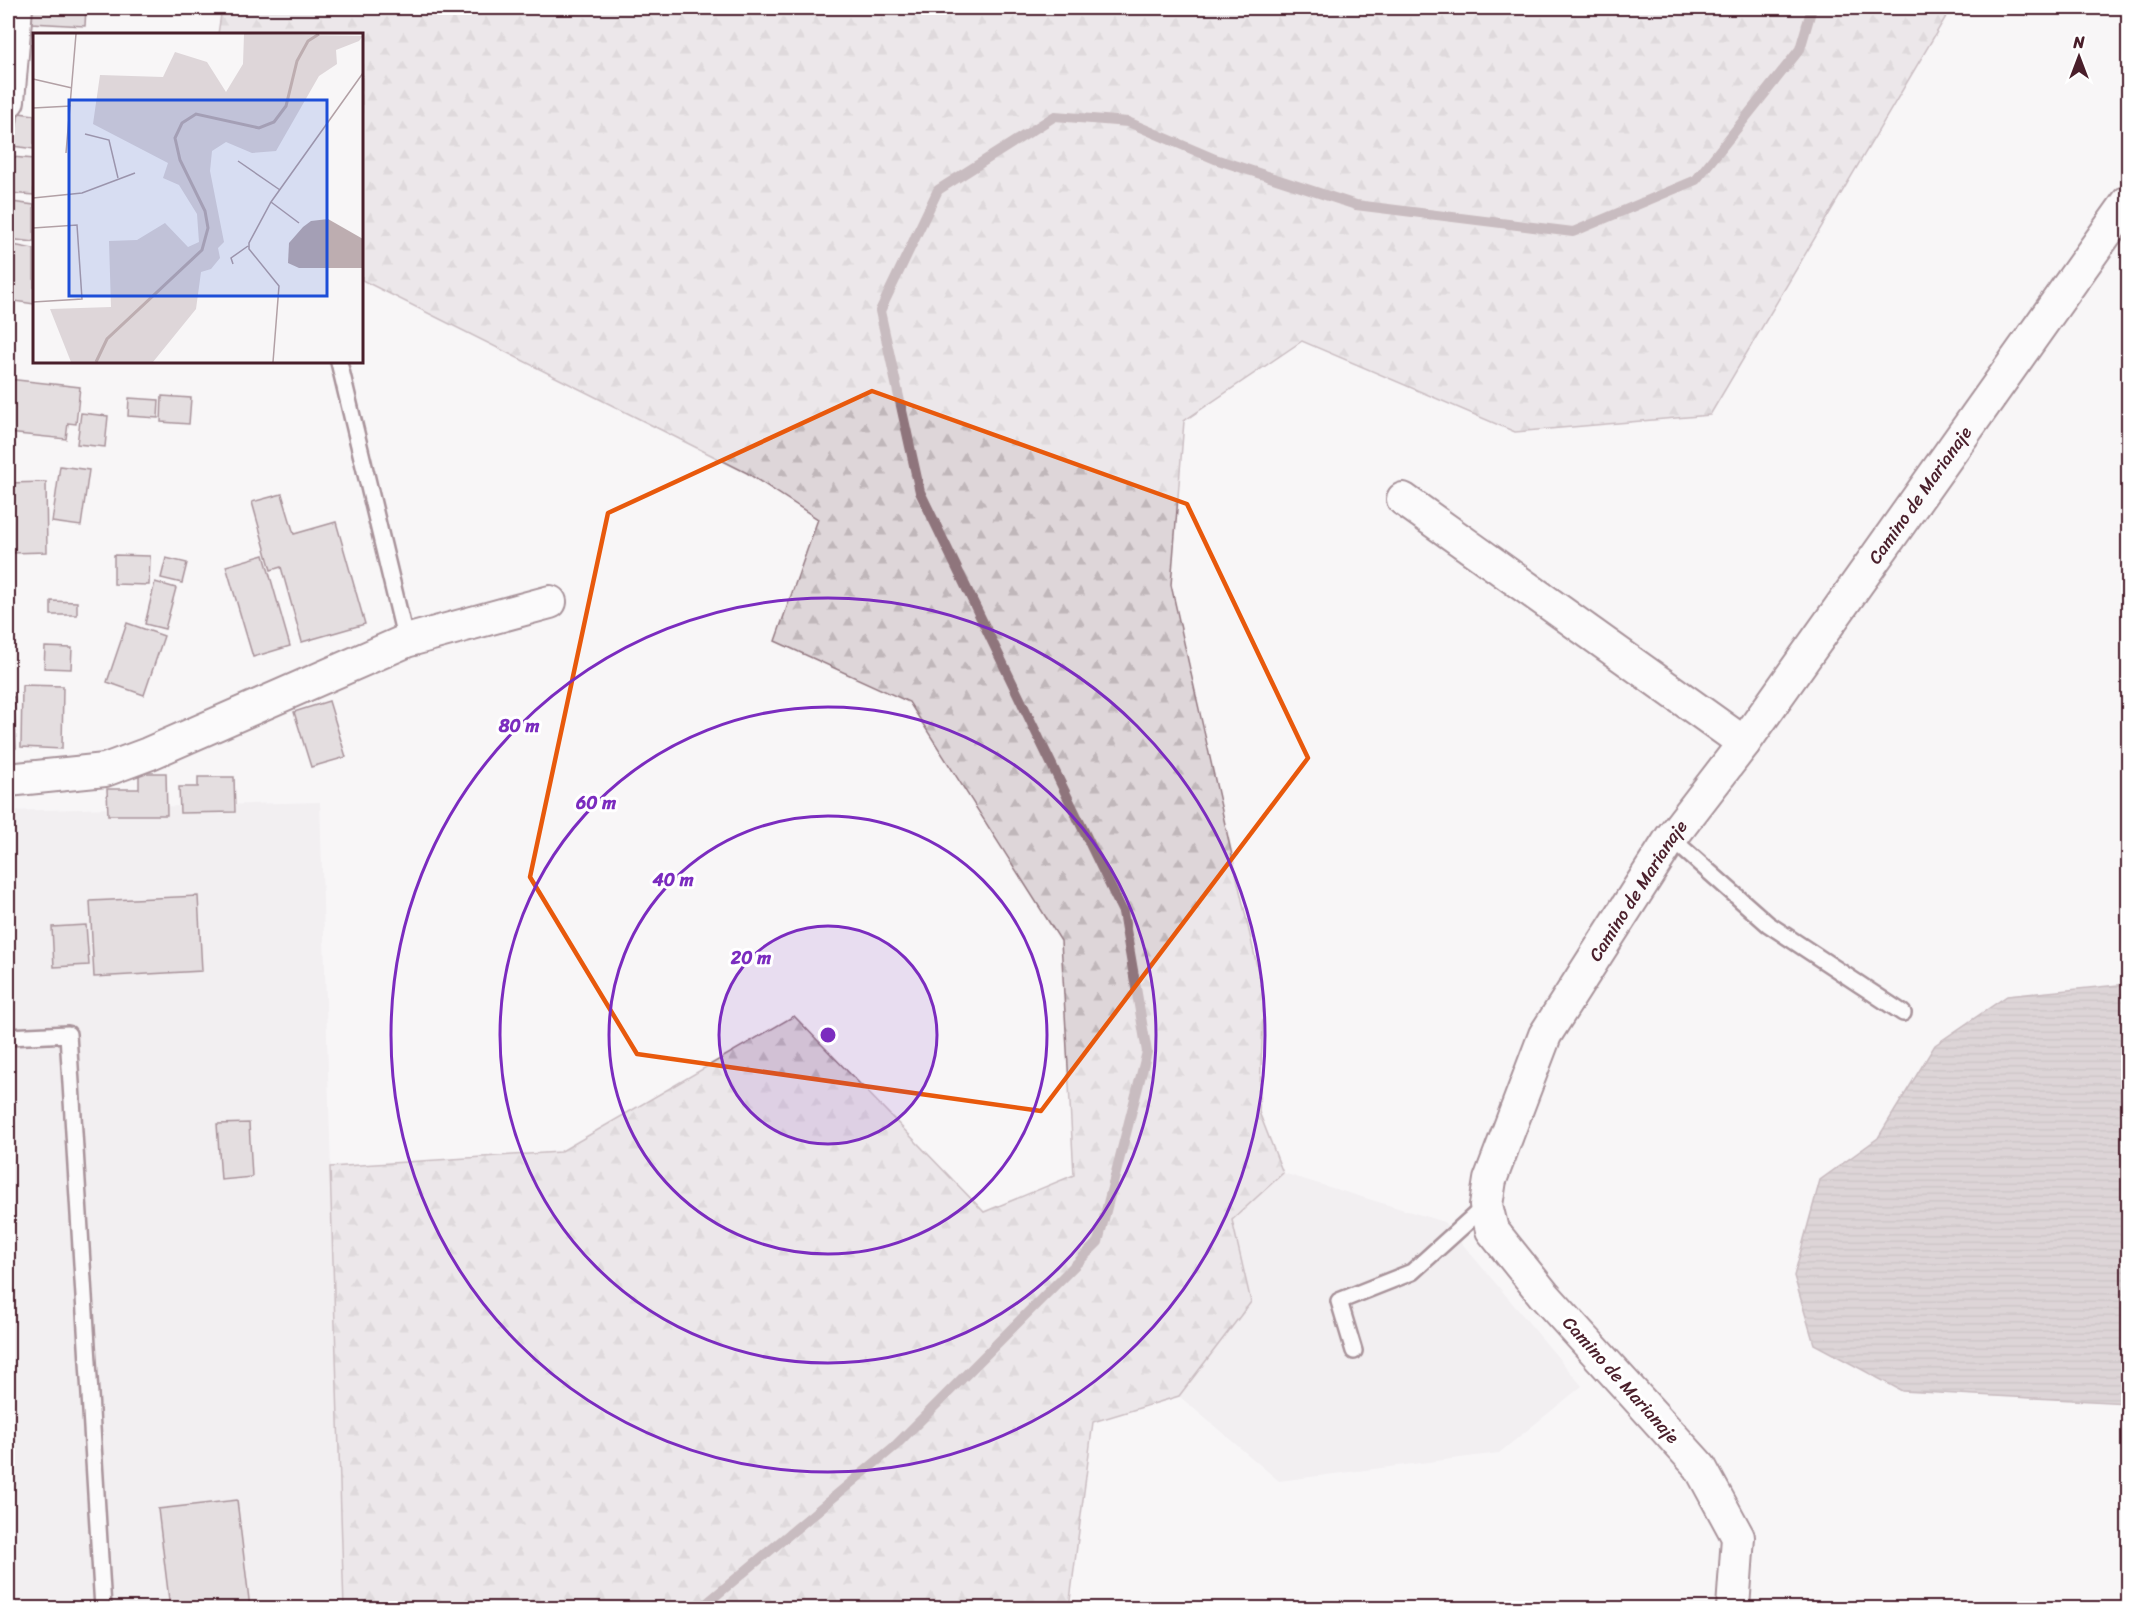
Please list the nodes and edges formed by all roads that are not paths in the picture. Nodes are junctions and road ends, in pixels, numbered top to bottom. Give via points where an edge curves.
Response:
1 (16, 8) edge
2 (10, 48) edge
3 (8, 101) edge
4 (2128, 202) edge
5 (339, 363) edge
6 (1403, 499) dead end
7 (550, 602) dead end
8 (406, 641) junction
9 (1744, 743) junction
10 (8, 780) edge
11 (1671, 838) junction
12 (1903, 1012) dead end
13 (8, 1037) edge
14 (1486, 1205) junction
15 (1354, 1351) dead end
16 (103, 1608) edge
17 (1733, 1608) edge

1 - 2 street
2 - 3 street
4 - 9 street, Camino de Marianaje
5 - 8 lane
6 - 9 street
7 - 8 street
8 - 10 street via 105,770
9 - 11 street, Camino de Marianaje
11 - 12 lane via 1768,924
11 - 14 street, Camino de Marianaje via 1545,1035 1490,1180
13 - 16 lane via 68,1034
14 - 15 lane via 1412,1272 1339,1301
14 - 17 street, Camino de Marianaje via 1492,1230 1544,1294 1700,1467 1738,1537

